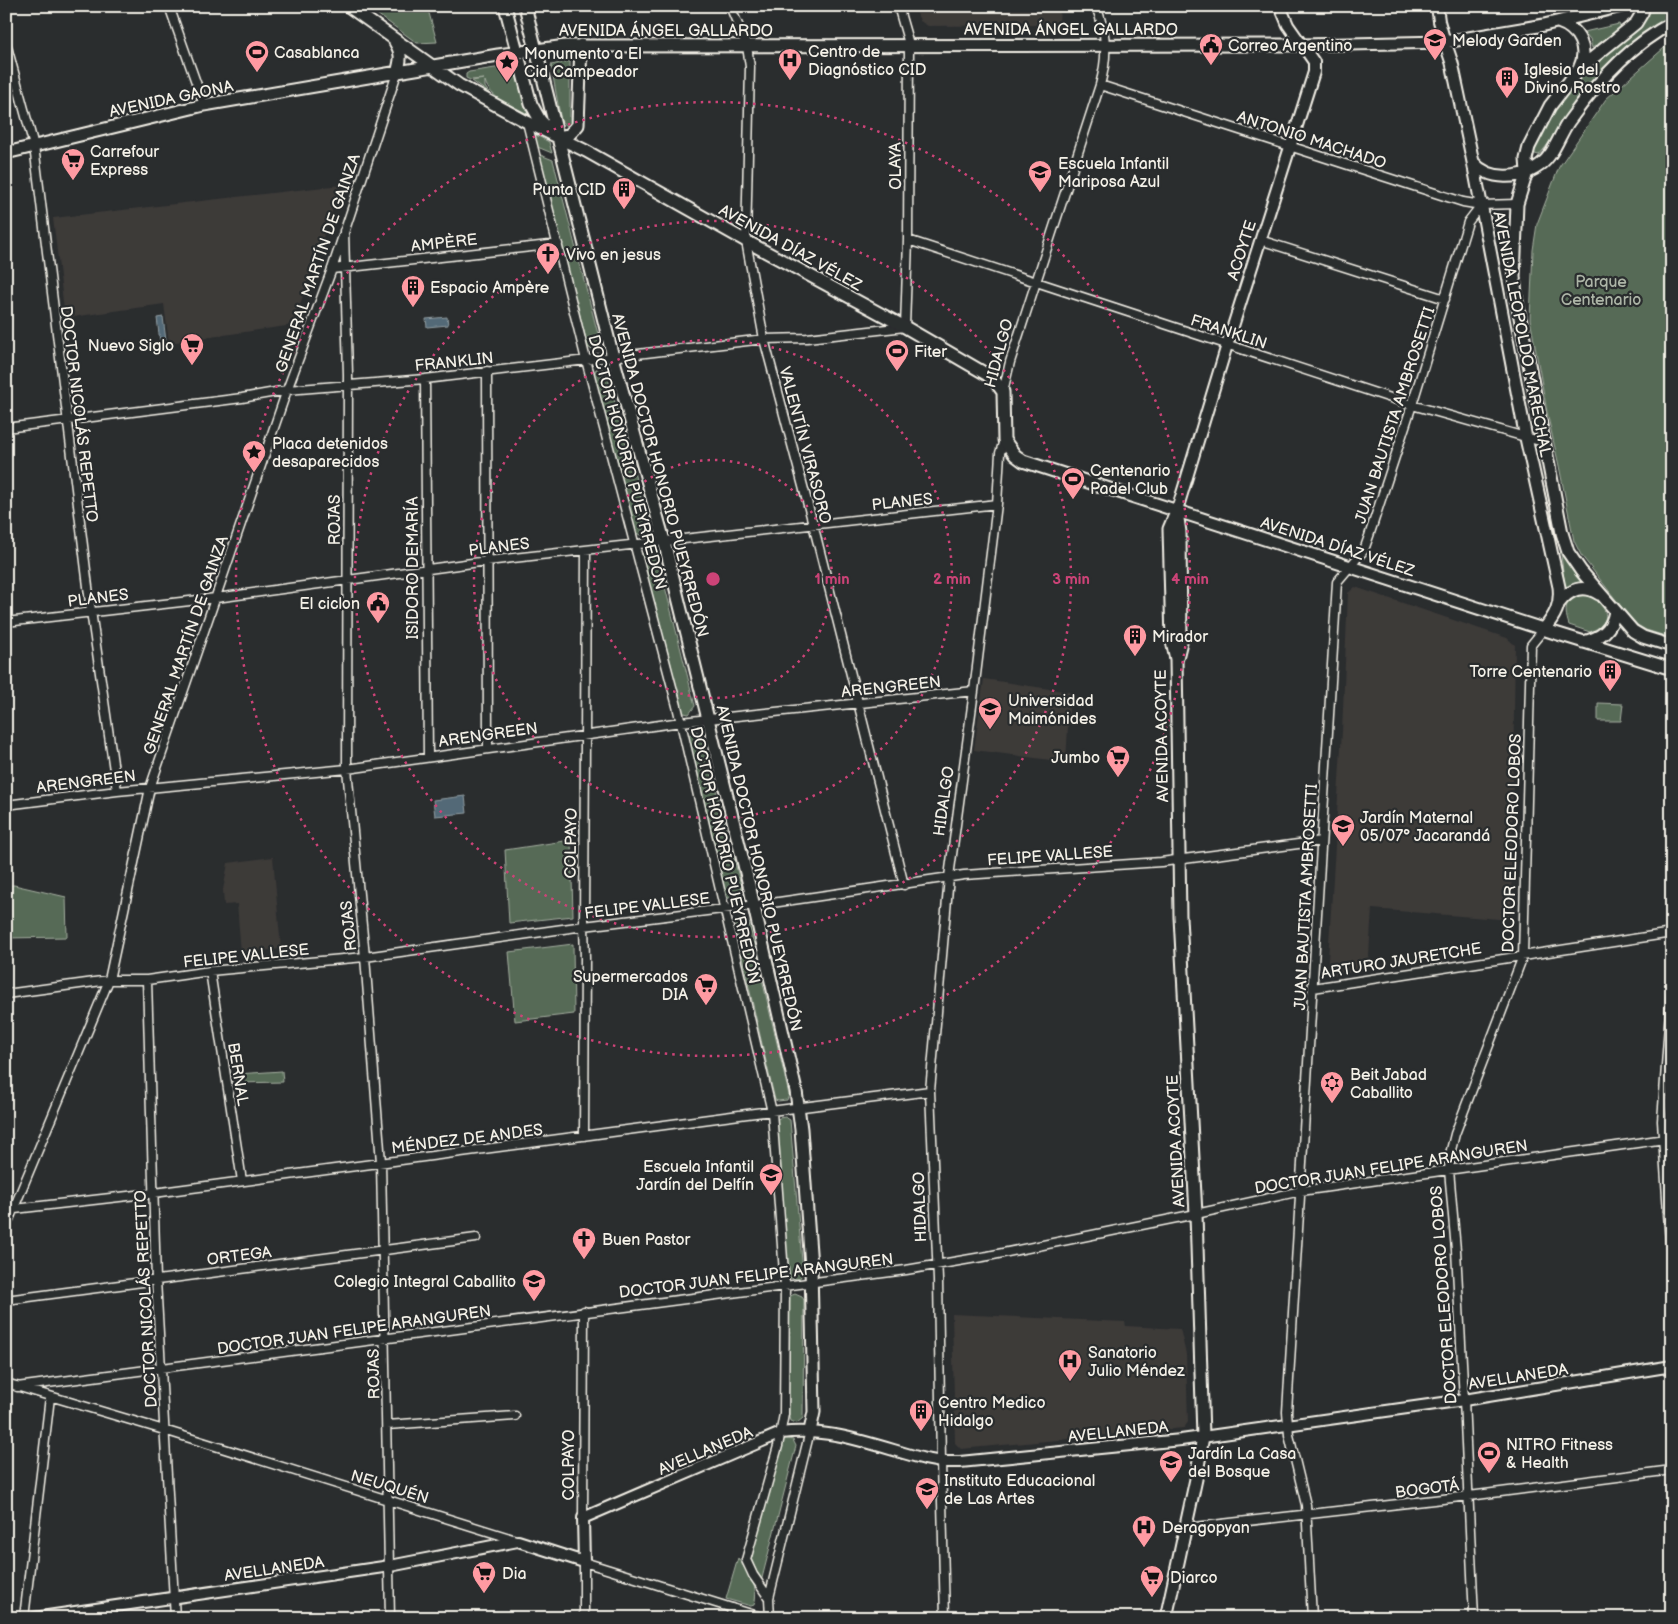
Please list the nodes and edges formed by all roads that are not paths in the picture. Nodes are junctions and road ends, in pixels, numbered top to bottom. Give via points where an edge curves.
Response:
1 (169, 6) edge
2 (348, 6) edge
3 (505, 6) edge
4 (525, 6) edge
5 (730, 6) edge
6 (898, 6) edge
7 (1096, 6) edge
8 (1280, 6) edge
9 (1437, 6) edge
10 (1622, 6) edge
11 (1644, 6) edge
12 (1558, 22) junction
13 (1672, 23) edge
14 (392, 37) junction
15 (1445, 42) junction
16 (6, 43) edge
17 (909, 44) junction
18 (582, 45) junction
19 (1105, 45) junction
20 (1301, 45) junction
21 (747, 46) junction
22 (536, 49) junction
23 (517, 53) junction
24 (432, 66) junction
25 (1579, 69) junction
26 (397, 73) junction
27 (1100, 85) junction
28 (204, 106) junction
29 (527, 122) junction
30 (557, 137) junction
31 (34, 146) junction
32 (1291, 146) junction
33 (6, 153) edge
34 (1473, 162) junction
35 (1527, 172) junction
36 (1517, 204) junction
37 (1481, 205) junction
38 (344, 231) junction
39 (908, 240) junction
40 (1260, 240) junction
41 (746, 242) junction
42 (558, 244) junction
43 (346, 267) junction
44 (332, 268) junction
45 (1036, 282) junction
46 (1445, 299) junction
47 (905, 327) junction
48 (764, 339) junction
49 (1227, 345) junction
50 (613, 357) junction
51 (586, 360) junction
52 (487, 371) junction
53 (425, 378) junction
54 (347, 386) junction
55 (287, 390) junction
56 (1003, 392) junction
57 (1412, 405) junction
58 (67, 421) junction
59 (6, 428) edge
60 (1526, 438) junction
61 (1004, 440) junction
62 (1543, 442) junction
63 (997, 504) junction
64 (1177, 510) junction
65 (813, 524) junction
66 (664, 541) junction
67 (635, 544) junction
68 (586, 551) junction
69 (487, 561) junction
70 (1351, 566) junction
71 (426, 570) junction
72 (347, 581) junction
73 (216, 598) junction
74 (1604, 598) junction
75 (1559, 603) junction
76 (1614, 611) junction
77 (91, 612) junction
78 (6, 622) edge
79 (1544, 630) junction
80 (1583, 642) junction
81 (1672, 646) edge
82 (1672, 669) edge
83 (974, 691) junction
84 (858, 704) junction
85 (708, 720) junction
86 (680, 722) junction
87 (586, 735) junction
88 (488, 748) junction
89 (428, 757) junction
90 (346, 769) junction
91 (150, 788) junction
92 (117, 791) junction
93 (6, 805) edge
94 (1322, 841) junction
95 (1179, 859) junction
96 (948, 878) junction
97 (904, 885) junction
98 (754, 906) junction
99 (725, 909) junction
100 (584, 926) junction
101 (1672, 933) edge
102 (1523, 956) junction
103 (365, 957) junction
104 (210, 971) junction
105 (110, 980) junction
106 (147, 980) junction
107 (1672, 983) edge
108 (1313, 988) junction
109 (6, 994) edge
110 (930, 1091) junction
111 (799, 1109) junction
112 (772, 1112) junction
113 (584, 1136) junction
114 (1668, 1139) edge
115 (381, 1162) junction
116 (1448, 1170) junction
117 (242, 1181) junction
118 (1300, 1191) junction
119 (154, 1193) junction
120 (10, 1209) edge
121 (1196, 1214) junction
122 (6, 1226) edge
123 (476, 1238) dead end
124 (382, 1250) junction
125 (938, 1264) junction
126 (1672, 1274) edge
127 (156, 1280) junction
128 (811, 1283) junction
129 (785, 1286) junction
130 (6, 1300) edge
131 (584, 1311) junction
132 (386, 1338) junction
133 (1672, 1366) edge
134 (161, 1369) junction
135 (6, 1384) edge
136 (17, 1387) junction
137 (50, 1397) junction
138 (1464, 1400) junction
139 (515, 1416) dead end
140 (1287, 1424) junction
141 (387, 1425) junction
142 (164, 1430) junction
143 (810, 1431) junction
144 (781, 1433) junction
145 (1203, 1436) junction
146 (941, 1462) junction
147 (1672, 1470) edge
148 (1469, 1496) junction
149 (388, 1502) junction
150 (1307, 1516) junction
151 (583, 1518) junction
152 (1186, 1528) junction
153 (518, 1541) junction
154 (584, 1562) junction
155 (390, 1566) junction
156 (174, 1597) junction
157 (768, 1598) junction
158 (733, 1608) junction
159 (24, 1618) edge
160 (34, 1618) edge
161 (175, 1618) edge
162 (390, 1618) edge
163 (584, 1618) edge
164 (730, 1618) edge
165 (764, 1618) edge
166 (770, 1618) edge
167 (945, 1618) edge
168 (1166, 1618) edge
169 (1312, 1618) edge
170 (1474, 1618) edge

1 - 28 street
2 - 14 main road
3 - 23 main road
4 - 22 main road, AVENIDA DOCTOR HONORIO PUEYRREDÓN
5 - 21 street, VALENTÍN VIRASORO
6 - 17 street, OLAYA
7 - 19 street, HIDALGO
8 - 20 street, ACOYTE
9 - 15 street
10 - 12 main road, AVENIDA ÁNGEL GALLARDO
11 - 25 main road, AVENIDA LEOPOLDO MARECHAL via 1636,23
12 - 15 main road, AVENIDA ÁNGEL GALLARDO
12 - 25 main road via 1572,28 1581,42 1583,56
13 - 35 main road via 1645,40 1612,70 1568,122 1548,157
14 - 24 main road
14 - 26 main road via 401,52
15 - 20 main road, AVENIDA ÁNGEL GALLARDO
15 - 34 main road, AVENIDA LEOPOLDO MARECHAL
16 - 31 street, DOCTOR NICOLÁS REPETTO
17 - 19 main road, AVENIDA ÁNGEL GALLARDO
17 - 21 main road, AVENIDA ÁNGEL GALLARDO
17 - 39 street, OLAYA
18 - 21 main road, AVENIDA ÁNGEL GALLARDO
18 - 22 main road, AVENIDA ÁNGEL GALLARDO
18 - 30 main road via 578,125 569,135
19 - 20 main road, AVENIDA ÁNGEL GALLARDO
19 - 27 street, HIDALGO via 1106,64
20 - 32 street, ACOYTE via 1314,62 1314,72
21 - 41 street, VALENTÍN VIRASORO via 750,67
22 - 23 main road, AVENIDA ÁNGEL GALLARDO
22 - 30 main road, AVENIDA DOCTOR HONORIO PUEYRREDÓN
23 - 24 main road, AVENIDA GAONA
23 - 30 main road via 531,104 540,120
24 - 26 main road, AVENIDA GAONA
24 - 29 main road via 458,85
25 - 35 main road, AVENIDA LEOPOLDO MARECHAL via 1554,99 1537,128 1526,159
26 - 28 main road, AVENIDA GAONA
26 - 38 street, GENERAL MARTÍN DE GAINZA
27 - 32 street, ANTONIO MACHADO
27 - 45 street, HIDALGO
28 - 31 main road, AVENIDA GAONA
29 - 30 main road
29 - 42 street, DOCTOR HONORIO PUEYRREDÓN
30 - 41 main road, AVENIDA DÍAZ VÉLEZ
30 - 50 main road, AVENIDA DOCTOR HONORIO PUEYRREDÓN
31 - 33 main road, AVENIDA GAONA
31 - 58 street, DOCTOR NICOLÁS REPETTO
32 - 37 street, ANTONIO MACHADO via 1462,202
32 - 40 street, ACOYTE
34 - 35 main road via 1495,176
34 - 37 main road, AVENIDA LEOPOLDO MARECHAL
35 - 36 main road, AVENIDA LEOPOLDO MARECHAL
36 - 37 street, ANTONIO MACHADO
36 - 62 main road, AVENIDA LEOPOLDO MARECHAL via 1514,277
37 - 46 street, JUAN BAUTISTA AMBROSETTI via 1468,222
37 - 60 main road, AVENIDA LEOPOLDO MARECHAL
38 - 43 street, ROJAS
38 - 44 street, GENERAL MARTÍN DE GAINZA
39 - 45 street, FRANKLIN
39 - 47 street, OLAYA
40 - 46 street
40 - 49 street, ACOYTE
41 - 47 main road, AVENIDA DÍAZ VÉLEZ
41 - 48 street, VALENTÍN VIRASORO
42 - 43 street, AMPÈRE
42 - 51 street, DOCTOR HONORIO PUEYRREDÓN
43 - 44 street, AMPÈRE
43 - 54 street, ROJAS
44 - 55 street, GENERAL MARTÍN DE GAINZA
45 - 49 street, FRANKLIN
45 - 56 street, HIDALGO
46 - 57 street, JUAN BAUTISTA AMBROSETTI
47 - 48 street, FRANKLIN via 807,338
47 - 56 main road, AVENIDA DÍAZ VÉLEZ via 986,374
48 - 50 street, FRANKLIN
48 - 65 street, VALENTÍN VIRASORO
49 - 57 street, FRANKLIN
49 - 64 street, ACOYTE
50 - 51 street, FRANKLIN
50 - 66 main road, AVENIDA DOCTOR HONORIO PUEYRREDÓN
51 - 52 street, FRANKLIN
51 - 67 street, DOCTOR HONORIO PUEYRREDÓN
52 - 53 street, FRANKLIN
52 - 69 street
53 - 54 street, FRANKLIN
53 - 71 street, ISIDORO DEMARÍA
54 - 55 street, FRANKLIN
54 - 72 street, ROJAS
55 - 58 street, FRANKLIN
55 - 73 street, GENERAL MARTÍN DE GAINZA
56 - 61 main road, HIDALGO
57 - 60 street, FRANKLIN
57 - 70 street, JUAN BAUTISTA AMBROSETTI via 1370,536
58 - 59 street, FRANKLIN
58 - 77 street, DOCTOR NICOLÁS REPETTO
60 - 62 street, FRANKLIN
60 - 75 main road, AVENIDA LEOPOLDO MARECHAL via 1557,578
61 - 63 street, HIDALGO via 1000,453
61 - 64 main road, AVENIDA DÍAZ VÉLEZ via 1023,461
62 - 74 main road, AVENIDA LEOPOLDO MARECHAL via 1563,540 1581,571
63 - 65 street, PLANES
63 - 83 street, HIDALGO
64 - 70 main road, AVENIDA DÍAZ VÉLEZ
64 - 95 main road, AVENIDA ACOYTE via 1181,642 1176,659
65 - 66 street, PLANES
65 - 84 street, VALENTÍN VIRASORO
66 - 67 street, PLANES
66 - 85 main road, AVENIDA DOCTOR HONORIO PUEYRREDÓN
67 - 68 street, PLANES
67 - 86 street, DOCTOR HONORIO PUEYRREDÓN
68 - 69 street, PLANES
68 - 87 street, COLPAYO
69 - 71 street, PLANES
69 - 88 street
70 - 79 main road, AVENIDA DÍAZ VÉLEZ
70 - 94 street, JUAN BAUTISTA AMBROSETTI via 1337,582
71 - 72 street, PLANES
71 - 89 street, ISIDORO DEMARÍA
72 - 73 street, PLANES
72 - 90 street, ROJAS
73 - 77 street, PLANES
73 - 91 street, GENERAL MARTÍN DE GAINZA
74 - 75 main road via 1582,588 1571,591
74 - 76 main road, AVENIDA LEOPOLDO MARECHAL
75 - 79 main road via 1554,618
76 - 80 main road via 1606,632
76 - 81 main road via 1637,634
77 - 78 street, PLANES
77 - 92 street, DOCTOR NICOLÁS REPETTO
79 - 80 main road, AVENIDA DÍAZ VÉLEZ
79 - 102 street, DOCTOR ELEODORO LOBOS via 1530,645
80 - 82 main road, AVENIDA DÍAZ VÉLEZ
83 - 84 street, ARENGREEN
83 - 96 street, HIDALGO
84 - 85 street, ARENGREEN
84 - 97 street, VALENTÍN VIRASORO
85 - 86 street, ARENGREEN
85 - 98 main road, AVENIDA DOCTOR HONORIO PUEYRREDÓN
86 - 87 street, ARENGREEN
86 - 99 street, DOCTOR HONORIO PUEYRREDÓN
87 - 88 street, ARENGREEN
87 - 100 street, COLPAYO
88 - 89 street, ARENGREEN
89 - 90 street, ARENGREEN
90 - 91 street, ARENGREEN
90 - 103 street, ROJAS
91 - 92 street, ARENGREEN
91 - 105 street, GENERAL MARTÍN DE GAINZA
92 - 93 street, ARENGREEN
94 - 95 street, FELIPE VALLESE
94 - 108 street, JUAN BAUTISTA AMBROSETTI
95 - 96 street, FELIPE VALLESE
95 - 121 main road, AVENIDA ACOYTE
96 - 97 street, FELIPE VALLESE
96 - 110 street, HIDALGO
97 - 98 street, FELIPE VALLESE
98 - 99 street, FELIPE VALLESE
98 - 111 main road, AVENIDA DOCTOR HONORIO PUEYRREDÓN
99 - 100 street, FELIPE VALLESE
99 - 112 street, DOCTOR HONORIO PUEYRREDÓN
100 - 103 street, FELIPE VALLESE
100 - 113 street, COLPAYO
101 - 102 street, ARTURO JAURETCHE
102 - 108 street, ARTURO JAURETCHE
102 - 116 street, DOCTOR ELEODORO LOBOS via 1455,1134
103 - 104 street, FELIPE VALLESE
103 - 115 street, ROJAS
104 - 106 street, FELIPE VALLESE
104 - 117 street, BERNAL
105 - 106 street, FELIPE VALLESE
105 - 109 street, FELIPE VALLESE
105 - 120 street, GENERAL MARTÍN DE GAINZA
106 - 119 street, DOCTOR NICOLÁS REPETTO
107 - 114 street via 1662,1120
108 - 118 street, JUAN BAUTISTA AMBROSETTI
110 - 111 street, MÉNDEZ DE ANDES
110 - 125 street, HIDALGO
111 - 112 street, MÉNDEZ DE ANDES
111 - 128 main road, AVENIDA DOCTOR HONORIO PUEYRREDÓN
112 - 113 street, MÉNDEZ DE ANDES
112 - 129 street, DOCTOR HONORIO PUEYRREDÓN
113 - 115 street, MÉNDEZ DE ANDES
114 - 116 street, DOCTOR JUAN FELIPE ARANGUREN
114 - 126 street
115 - 117 street, MÉNDEZ DE ANDES
115 - 124 street, ROJAS
116 - 118 street, DOCTOR JUAN FELIPE ARANGUREN
116 - 138 street, DOCTOR ELEODORO LOBOS
117 - 119 street, MÉNDEZ DE ANDES
118 - 121 street, DOCTOR JUAN FELIPE ARANGUREN
118 - 140 street, JUAN BAUTISTA AMBROSETTI
119 - 120 street, MÉNDEZ DE ANDES
119 - 127 street, DOCTOR NICOLÁS REPETTO
120 - 122 street, GENERAL MARTÍN DE GAINZA
121 - 125 street, DOCTOR JUAN FELIPE ARANGUREN
121 - 145 main road, AVENIDA ACOYTE
123 - 124 street, ORTEGA
124 - 127 street, ORTEGA
124 - 132 street, ROJAS
125 - 128 street, DOCTOR JUAN FELIPE ARANGUREN
125 - 146 street, HIDALGO
127 - 130 street, ORTEGA
127 - 134 street, DOCTOR NICOLÁS REPETTO
128 - 129 street, DOCTOR JUAN FELIPE ARANGUREN
128 - 143 main road, AVENIDA DOCTOR HONORIO PUEYRREDÓN via 814,1412
129 - 131 street, DOCTOR JUAN FELIPE ARANGUREN
129 - 144 street, DOCTOR HONORIO PUEYRREDÓN
131 - 132 street, DOCTOR JUAN FELIPE ARANGUREN
131 - 151 street, COLPAYO
132 - 134 street, DOCTOR JUAN FELIPE ARANGUREN
132 - 141 street, ROJAS
133 - 138 street, AVELLANEDA
134 - 136 street, DOCTOR JUAN FELIPE ARANGUREN
134 - 142 street, DOCTOR NICOLÁS REPETTO
135 - 136 street, NEUQUÉN
136 - 137 street, NEUQUÉN
137 - 142 street, NEUQUÉN
137 - 159 street
138 - 140 street, AVELLANEDA
138 - 148 street, DOCTOR ELEODORO LOBOS
139 - 141 street
140 - 145 street, AVELLANEDA
140 - 150 street, JUAN BAUTISTA AMBROSETTI
141 - 149 street, ROJAS
142 - 149 street, NEUQUÉN
142 - 156 street, DOCTOR NICOLÁS REPETTO
143 - 144 street, AVELLANEDA
143 - 146 street, AVELLANEDA
143 - 157 street, AVENIDA DOCTOR HONORIO PUEYRREDÓN
144 - 151 street, AVELLANEDA
144 - 157 street, DOCTOR HONORIO PUEYRREDÓN via 746,1560
145 - 146 street, AVELLANEDA
145 - 152 main road, AVENIDA ACOYTE
146 - 167 street, HIDALGO
147 - 148 street, BOGOTÁ
148 - 150 street, BOGOTÁ
148 - 170 street, DOCTOR ELEODORO LOBOS
149 - 153 street, NEUQUÉN
149 - 155 street, ROJAS
150 - 152 street, BOGOTÁ
150 - 169 street, JUAN BAUTISTA AMBROSETTI
151 - 154 street, COLPAYO
152 - 168 main road, AVENIDA ACOYTE
153 - 154 street, NEUQUÉN
153 - 155 street, AVELLANEDA
154 - 158 street, NEUQUÉN
154 - 163 street, COLPAYO
155 - 156 street, AVELLANEDA
155 - 162 street, ROJAS
156 - 160 street, AVELLANEDA
156 - 161 street, DOCTOR NICOLÁS REPETTO
157 - 166 street, AVENIDA DOCTOR HONORIO PUEYRREDÓN
158 - 164 street
158 - 165 street, NEUQUÉN

